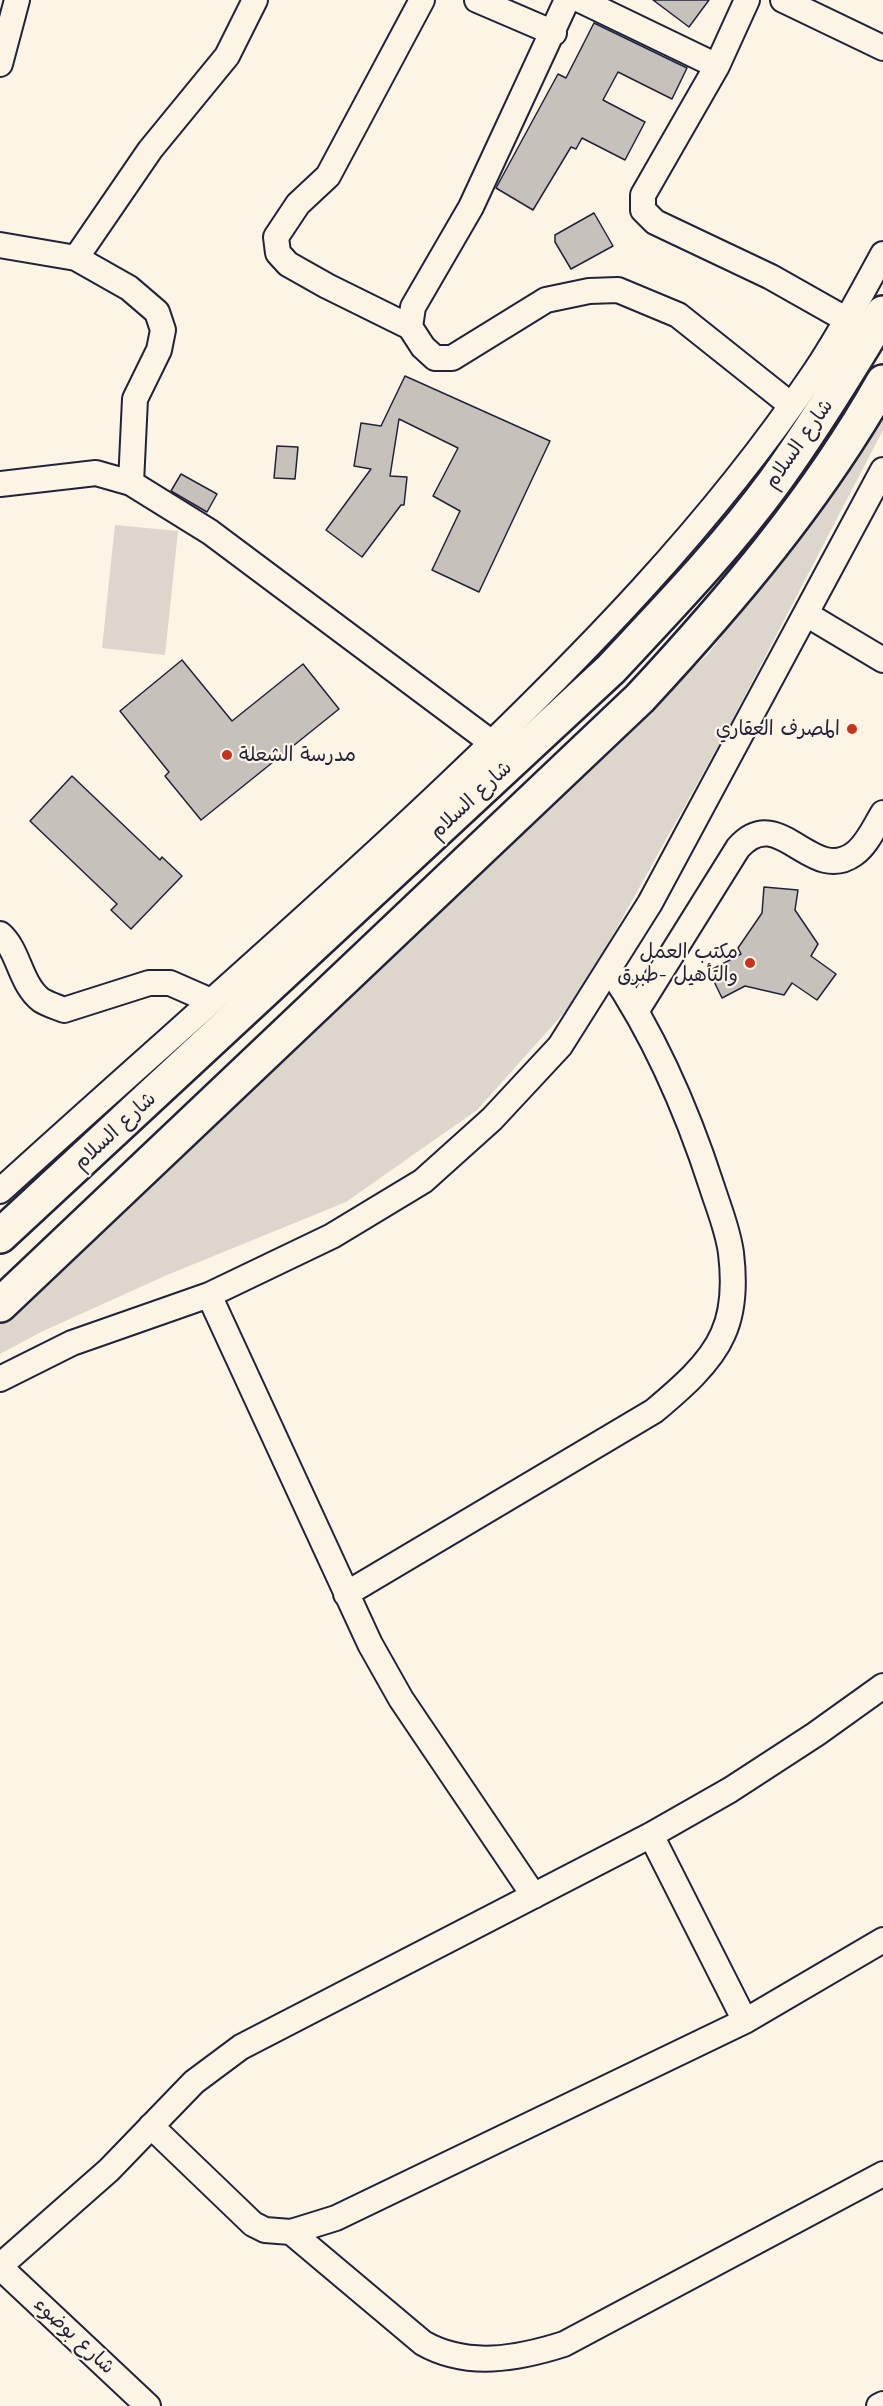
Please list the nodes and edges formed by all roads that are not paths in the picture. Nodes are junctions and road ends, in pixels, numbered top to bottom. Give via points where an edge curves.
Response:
1 (17, 0) edge
2 (255, 0) edge
3 (422, 0) edge
4 (477, 0) edge
5 (567, 0) edge
6 (580, 0) edge
7 (747, 0) edge
8 (783, 0) edge
9 (554, 33) junction
10 (883, 48) edge
11 (0, 64) edge
12 (717, 66) junction
13 (0, 245) edge
14 (883, 255) edge
15 (76, 258) junction
16 (883, 313) edge
17 (847, 320) junction
18 (410, 327) junction
19 (883, 382) edge
20 (791, 405) junction
21 (883, 470) edge
22 (131, 483) junction
23 (0, 484) edge
24 (806, 614) junction
25 (883, 660) edge
26 (492, 743) junction
27 (883, 813) edge
28 (0, 934) edge
29 (610, 969) junction
30 (211, 1001) junction
31 (637, 1010) junction
32 (0, 1191) edge
33 (0, 1236) edge
34 (209, 1295) junction
35 (0, 1305) edge
36 (0, 1379) edge
37 (346, 1594) junction
38 (883, 1686) edge
39 (651, 1835) junction
40 (534, 1896) junction
41 (883, 1940) edge
42 (745, 2021) junction
43 (152, 2126) junction
44 (883, 2174) edge
45 (291, 2232) junction
46 (0, 2266) edge
47 (148, 2406) edge

1 - 11 street
2 - 15 street via 227,56 150,150
3 - 18 street via 328,176 298,204 276,237 278,253 288,264
4 - 9 street
5 - 9 street
6 - 12 street
7 - 12 street
8 - 10 street
9 - 18 street via 471,207 414,307
12 - 17 street via 643,195 643,210 655,222
13 - 15 street
14 - 17 street
15 - 22 street via 136,294 157,312 163,330 159,350 135,399
16 - 33 highway, شارع السلام via 774,482 682,592 610,669
17 - 20 street
18 - 20 street via 435,358 452,358 546,300 618,290 678,315
19 - 35 highway, شارع السلام via 854,435 809,500 709,624 640,699
20 - 26 street via 701,523 593,643
21 - 24 street
22 - 23 street via 96,474
22 - 26 street via 210,531
24 - 25 street
24 - 29 street via 650,903
26 - 30 street
27 - 31 street via 859,850 838,861 823,860 771,833 749,836
28 - 30 street via 41,1000 64,1010 149,984 170,982
29 - 31 street
29 - 34 street via 560,1046 492,1119 423,1181 332,1236
30 - 32 street
31 - 37 street via 676,1093 726,1231 732,1283 723,1334 692,1376 654,1411
34 - 36 street via 72,1343
34 - 37 street
37 - 40 street via 401,1699
38 - 39 street via 730,1790
39 - 40 street
39 - 42 street
40 - 43 street via 241,2047 195,2082
41 - 42 street
42 - 45 street via 336,2218
43 - 45 street via 253,2224 265,2230
43 - 46 street via 109,2170
44 - 45 street via 564,2344 496,2359 455,2355 423,2343
46 - 47 street, شارع بوضوء

